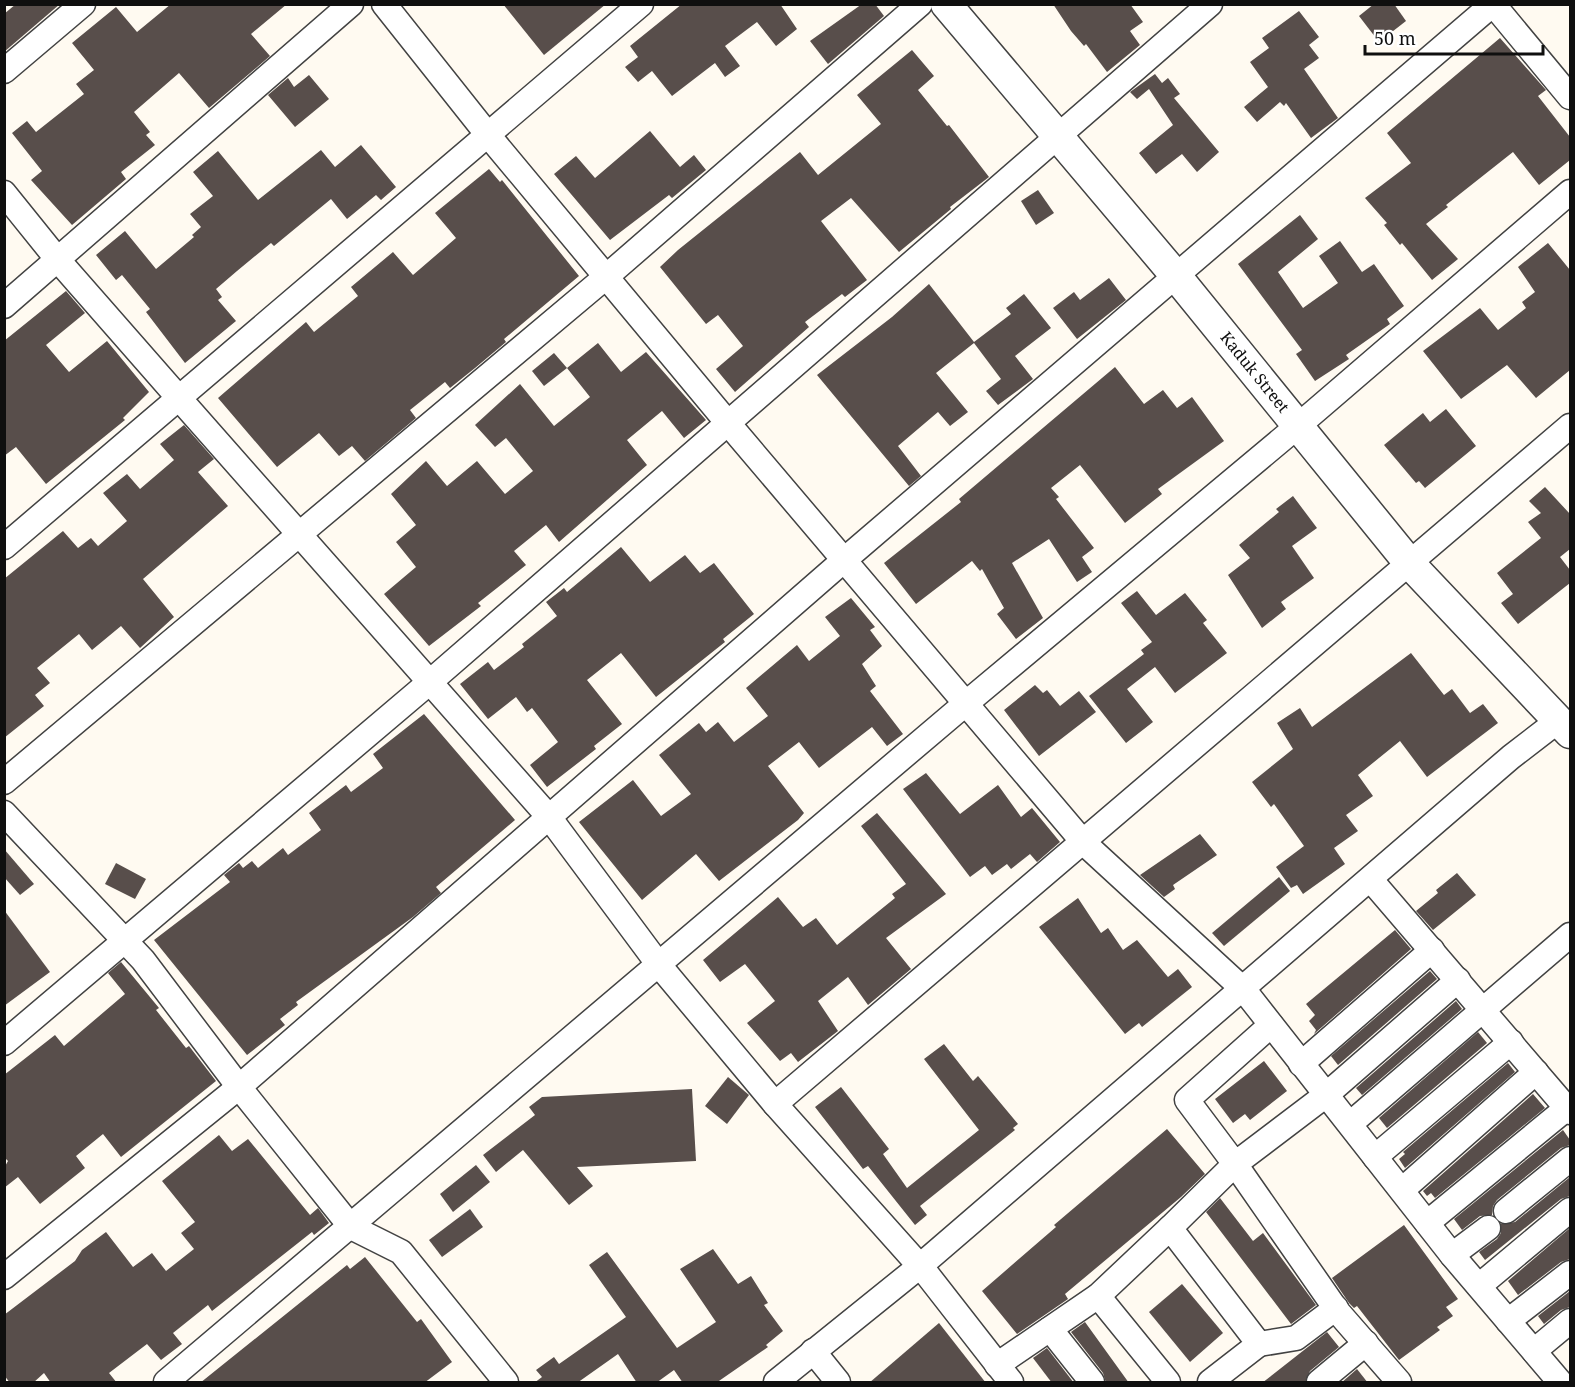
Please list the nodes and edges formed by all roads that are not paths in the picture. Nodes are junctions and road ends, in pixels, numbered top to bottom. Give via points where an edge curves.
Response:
1 (83, 4) edge
2 (351, 4) edge
3 (384, 4) edge
4 (641, 4) edge
5 (920, 4) edge
6 (946, 4) edge
7 (1210, 4) edge
8 (1493, 4) edge
9 (4, 71) edge
10 (1570, 97) edge
11 (488, 135) junction
12 (1057, 137) junction
13 (1570, 192) edge
14 (4, 193) edge
15 (58, 260) junction
16 (607, 276) junction
17 (1176, 276) junction
18 (4, 306) edge
19 (178, 397) junction
20 (727, 422) junction
21 (1299, 425) junction
22 (1570, 426) edge
23 (302, 535) junction
24 (4, 547) edge
25 (843, 561) junction
26 (1410, 564) junction
27 (431, 681) junction
28 (964, 705) junction
29 (1567, 722) edge
30 (4, 782) edge
31 (4, 813) edge
32 (549, 817) junction
33 (1084, 843) junction
34 (1371, 880) junction
35 (1570, 935) edge
36 (124, 941) junction
37 (1432, 950) junction
38 (659, 965) junction
39 (1458, 980) junction
40 (1244, 990) junction
41 (1484, 1012) junction
42 (1271, 1025) junction
43 (1511, 1042) junction
44 (4, 1043) edge
45 (1301, 1064) junction
46 (1536, 1072) junction
47 (239, 1087) junction
48 (1326, 1095) junction
49 (775, 1104) junction
50 (1569, 1110) edge
51 (1350, 1124) junction
52 (1375, 1157) junction
53 (1570, 1159) edge
54 (1235, 1164) junction
55 (1402, 1190) junction
56 (1570, 1210) edge
57 (1506, 1211) dead end
58 (1427, 1223) junction
59 (351, 1227) junction
60 (1170, 1228) junction
61 (1488, 1228) dead end
62 (1452, 1255) junction
63 (920, 1266) junction
64 (1570, 1273) edge
65 (4, 1277) edge
66 (1479, 1286) junction
67 (1098, 1296) junction
68 (1336, 1308) junction
69 (1508, 1321) junction
70 (1570, 1321) edge
71 (1050, 1329) junction
72 (1365, 1343) junction
73 (1259, 1344) junction
74 (813, 1351) junction
75 (1534, 1351) junction
76 (1004, 1374) edge
77 (1570, 1378) edge
78 (166, 1383) edge
79 (506, 1383) edge
80 (776, 1383) edge
81 (838, 1383) edge
82 (1092, 1383) edge
83 (1168, 1383) edge
84 (1210, 1383) edge
85 (1319, 1383) edge
86 (1399, 1383) edge
87 (1562, 1383) edge

1 - 9 street
2 - 15 street
3 - 11 street
4 - 11 street
5 - 16 street
6 - 12 street, Kaduk Street
7 - 12 street
8 - 10 street
8 - 17 street
11 - 16 street
11 - 19 street
12 - 17 street, Kaduk Street
12 - 20 street
13 - 21 street
14 - 15 street
15 - 18 street
15 - 19 street
16 - 20 street
16 - 23 street
17 - 21 street, Kaduk Street
17 - 25 street
19 - 23 street
19 - 24 street
20 - 25 street
20 - 27 street
21 - 26 street, Kaduk Street
21 - 28 street
22 - 26 street
23 - 27 street
23 - 30 street
25 - 28 street
25 - 32 street
26 - 29 street, Kaduk Street
26 - 33 street
27 - 32 street
27 - 36 street
28 - 33 street
28 - 38 street
29 - 34 street via 1511,757
31 - 36 street
32 - 38 street
32 - 47 street
33 - 40 street
33 - 49 street
34 - 37 street
34 - 40 street
35 - 41 street
36 - 44 street
36 - 47 street via 143,960
37 - 39 street
37 - 45 street
38 - 49 street
38 - 59 street
39 - 41 street
39 - 48 street
40 - 42 street
40 - 63 street
41 - 43 street
41 - 51 street
42 - 45 street
42 - 54 street via 1187,1100
43 - 46 street
43 - 52 street
45 - 48 street
46 - 50 street
46 - 55 street
47 - 59 street
47 - 65 street
48 - 51 street
48 - 54 street
49 - 63 street
50 - 58 street
51 - 52 street
52 - 55 street
53 - 57 street
54 - 60 street
54 - 68 street
55 - 58 street
56 - 66 street
58 - 62 street
59 - 78 street
59 - 79 street via 401,1252
60 - 67 street
60 - 73 street
61 - 62 street
62 - 66 street
63 - 74 street
63 - 76 street
64 - 69 street
66 - 69 street
67 - 71 street
67 - 83 street
68 - 72 street
68 - 73 street via 1296,1338
69 - 75 street
70 - 75 street
71 - 76 street
71 - 82 street
72 - 85 street
72 - 86 street
73 - 84 street
74 - 80 street
74 - 81 street
75 - 87 street
77 - 87 street

